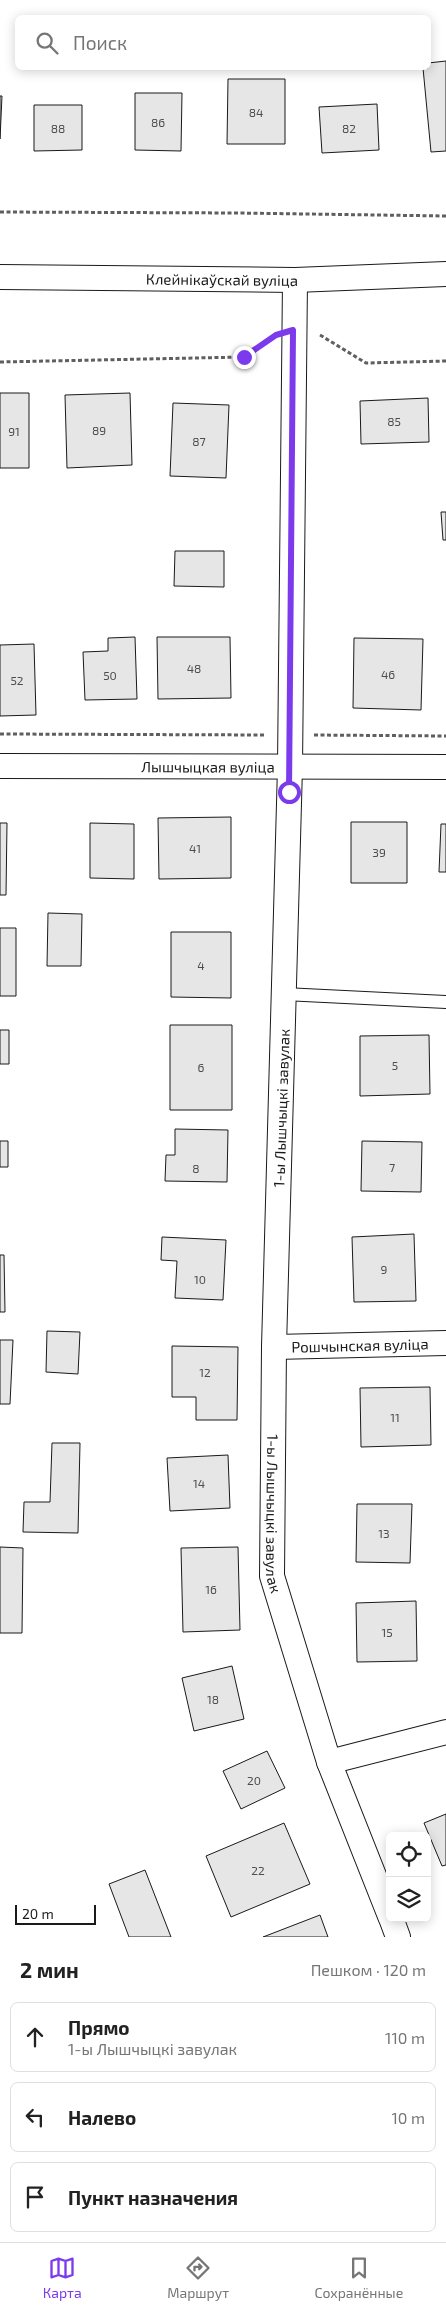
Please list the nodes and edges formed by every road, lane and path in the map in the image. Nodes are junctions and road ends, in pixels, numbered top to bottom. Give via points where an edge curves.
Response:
1 (0, 212) edge
2 (446, 216) edge
3 (446, 274) edge
4 (0, 277) edge
5 (295, 280) junction
6 (293, 330) junction
7 (446, 361) edge
8 (0, 362) edge
9 (0, 734) edge
10 (290, 735) junction
11 (446, 736) edge
12 (0, 766) edge
13 (290, 766) junction
14 (446, 767) edge
15 (284, 994) junction
16 (446, 1002) edge
17 (446, 1343) edge
18 (274, 1347) junction
19 (446, 1732) edge
20 (329, 1762) junction
21 (386, 1907) edge
22 (392, 1922) edge
23 (398, 1937) edge

1 - 2 path
3 - 5 street, Клейнікаўскай вуліца
4 - 5 street, Клейнікаўскай вуліца
5 - 6 street, 1-ы Лышчыцкі завулак
6 - 7 path via 316,333 366,363
6 - 8 path via 276,335 244,357
6 - 10 street, 1-ы Лышчыцкі завулак
9 - 10 path
10 - 11 path
10 - 13 street, 1-ы Лышчыцкі завулак
12 - 13 street, Лышчыцкая вуліца
13 - 14 street, Лышчыцкая вуліца
13 - 15 street, 1-ы Лышчыцкі завулак
15 - 16 lane
15 - 18 street, 1-ы Лышчыцкі завулак
17 - 18 street, Рошчынская вуліца
18 - 20 street, 1-ы Лышчыцкі завулак via 272,1576
19 - 20 street
20 - 21 street, 1-ы Лышчыцкі завулак
22 - 23 street, 1-ы Лышчыцкі завулак

